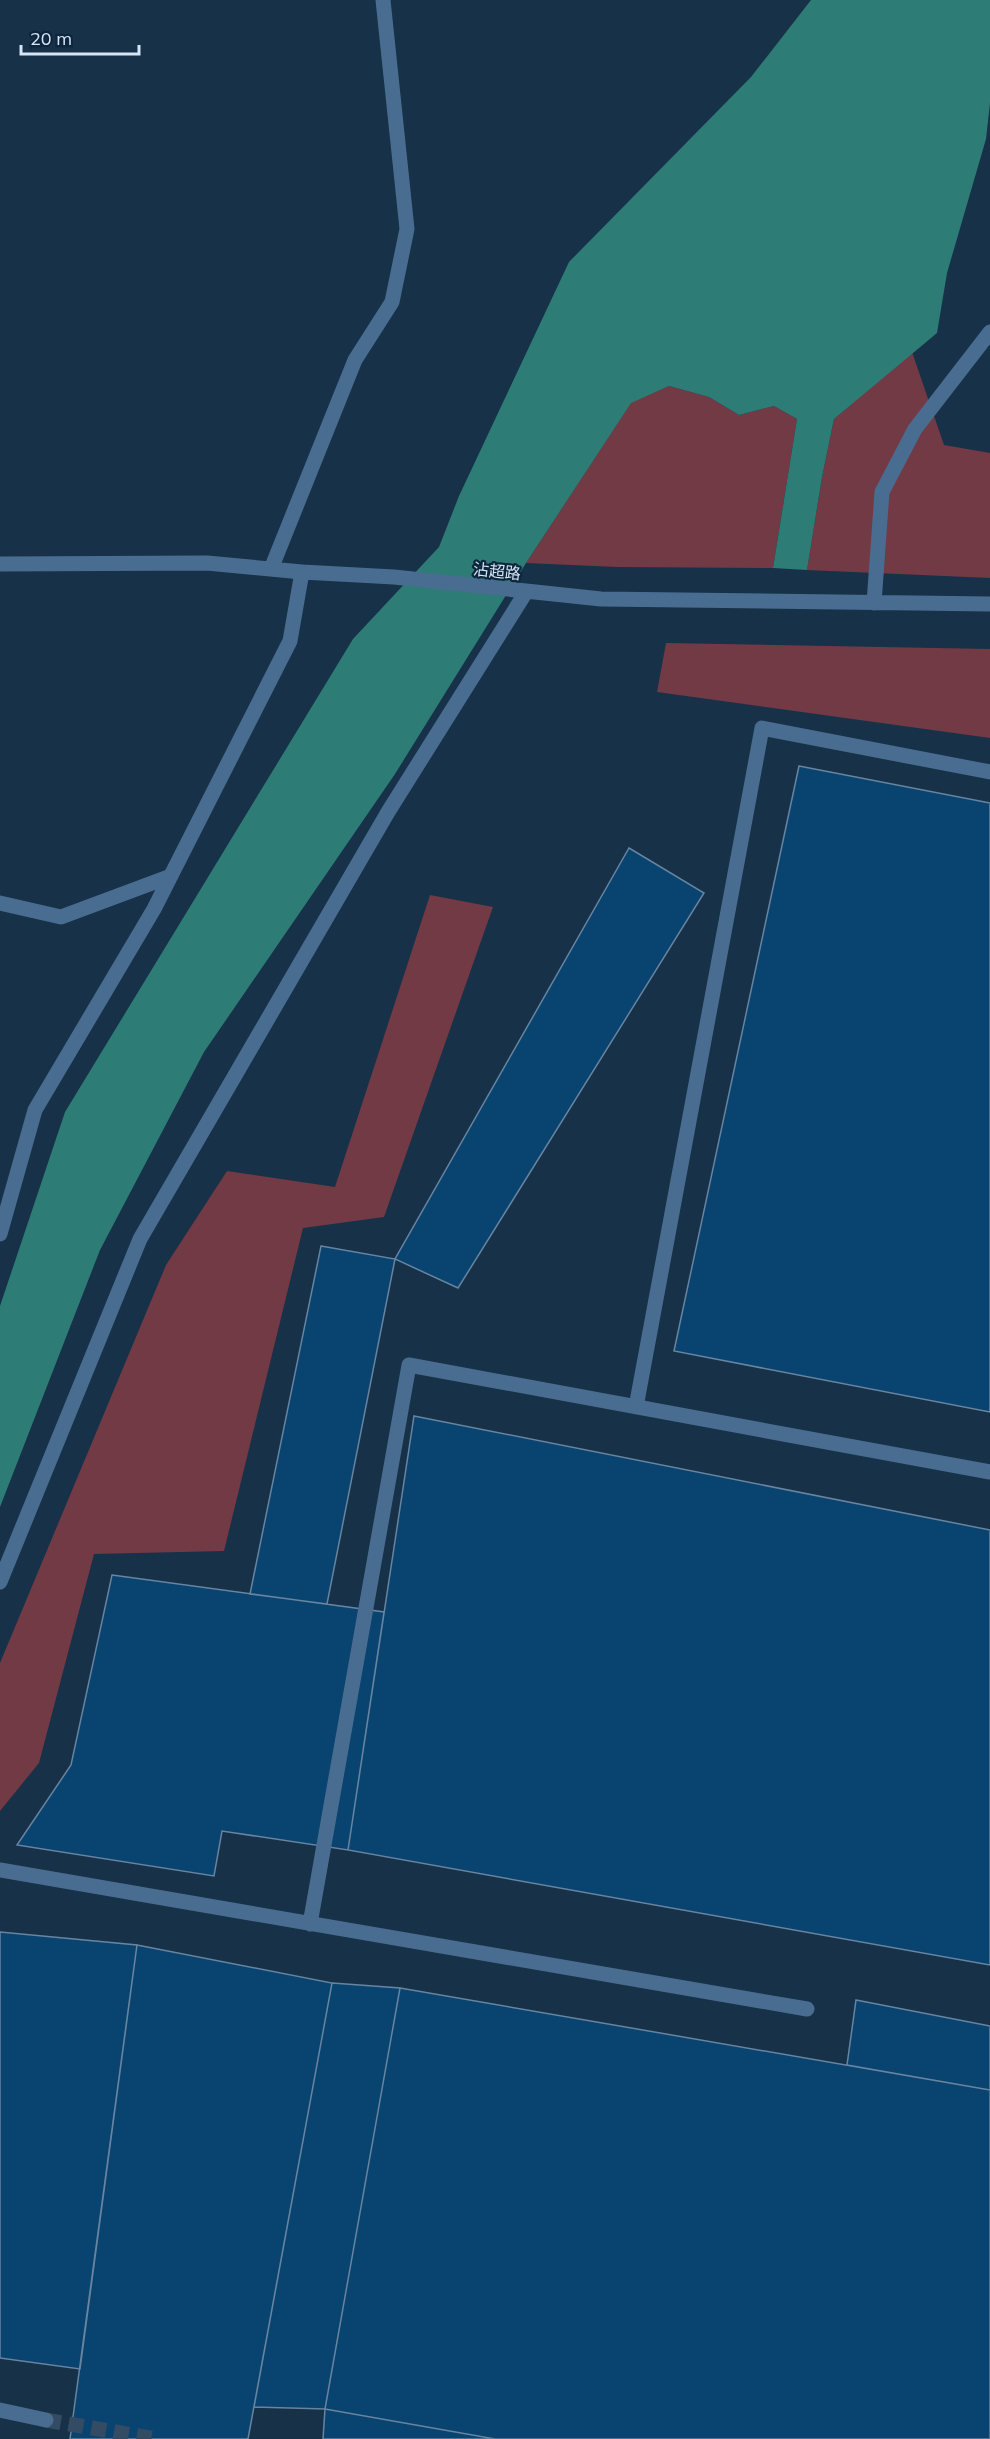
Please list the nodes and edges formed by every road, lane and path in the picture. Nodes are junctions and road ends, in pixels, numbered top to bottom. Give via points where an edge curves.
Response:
1 (383, 0) edge
2 (990, 332) edge
3 (0, 564) edge
4 (271, 569) junction
5 (302, 572) junction
6 (519, 591) junction
7 (874, 603) junction
8 (990, 604) edge
9 (990, 772) edge
10 (171, 876) junction
11 (0, 903) edge
12 (0, 1234) edge
13 (636, 1407) junction
14 (990, 1472) edge
15 (0, 1582) edge
16 (0, 1870) edge
17 (310, 1924) junction
18 (807, 2009) dead end
19 (0, 2410) edge
20 (46, 2420) tunnel mouth

1 - 4 street via 407,229 392,302 355,360
2 - 7 street via 915,429 882,492
3 - 4 street, 沾超路 via 207,563
4 - 5 street, 沾超路
5 - 6 street, 沾超路 via 394,577
5 - 10 street via 290,641
6 - 7 street, 沾超路 via 601,599
6 - 15 street via 140,1239
7 - 8 street, 沾超路
9 - 13 street via 762,728
10 - 11 street via 61,917
10 - 12 street via 35,1110
13 - 14 street
13 - 17 street via 409,1365
16 - 17 street
17 - 18 street
19 - 20 street

